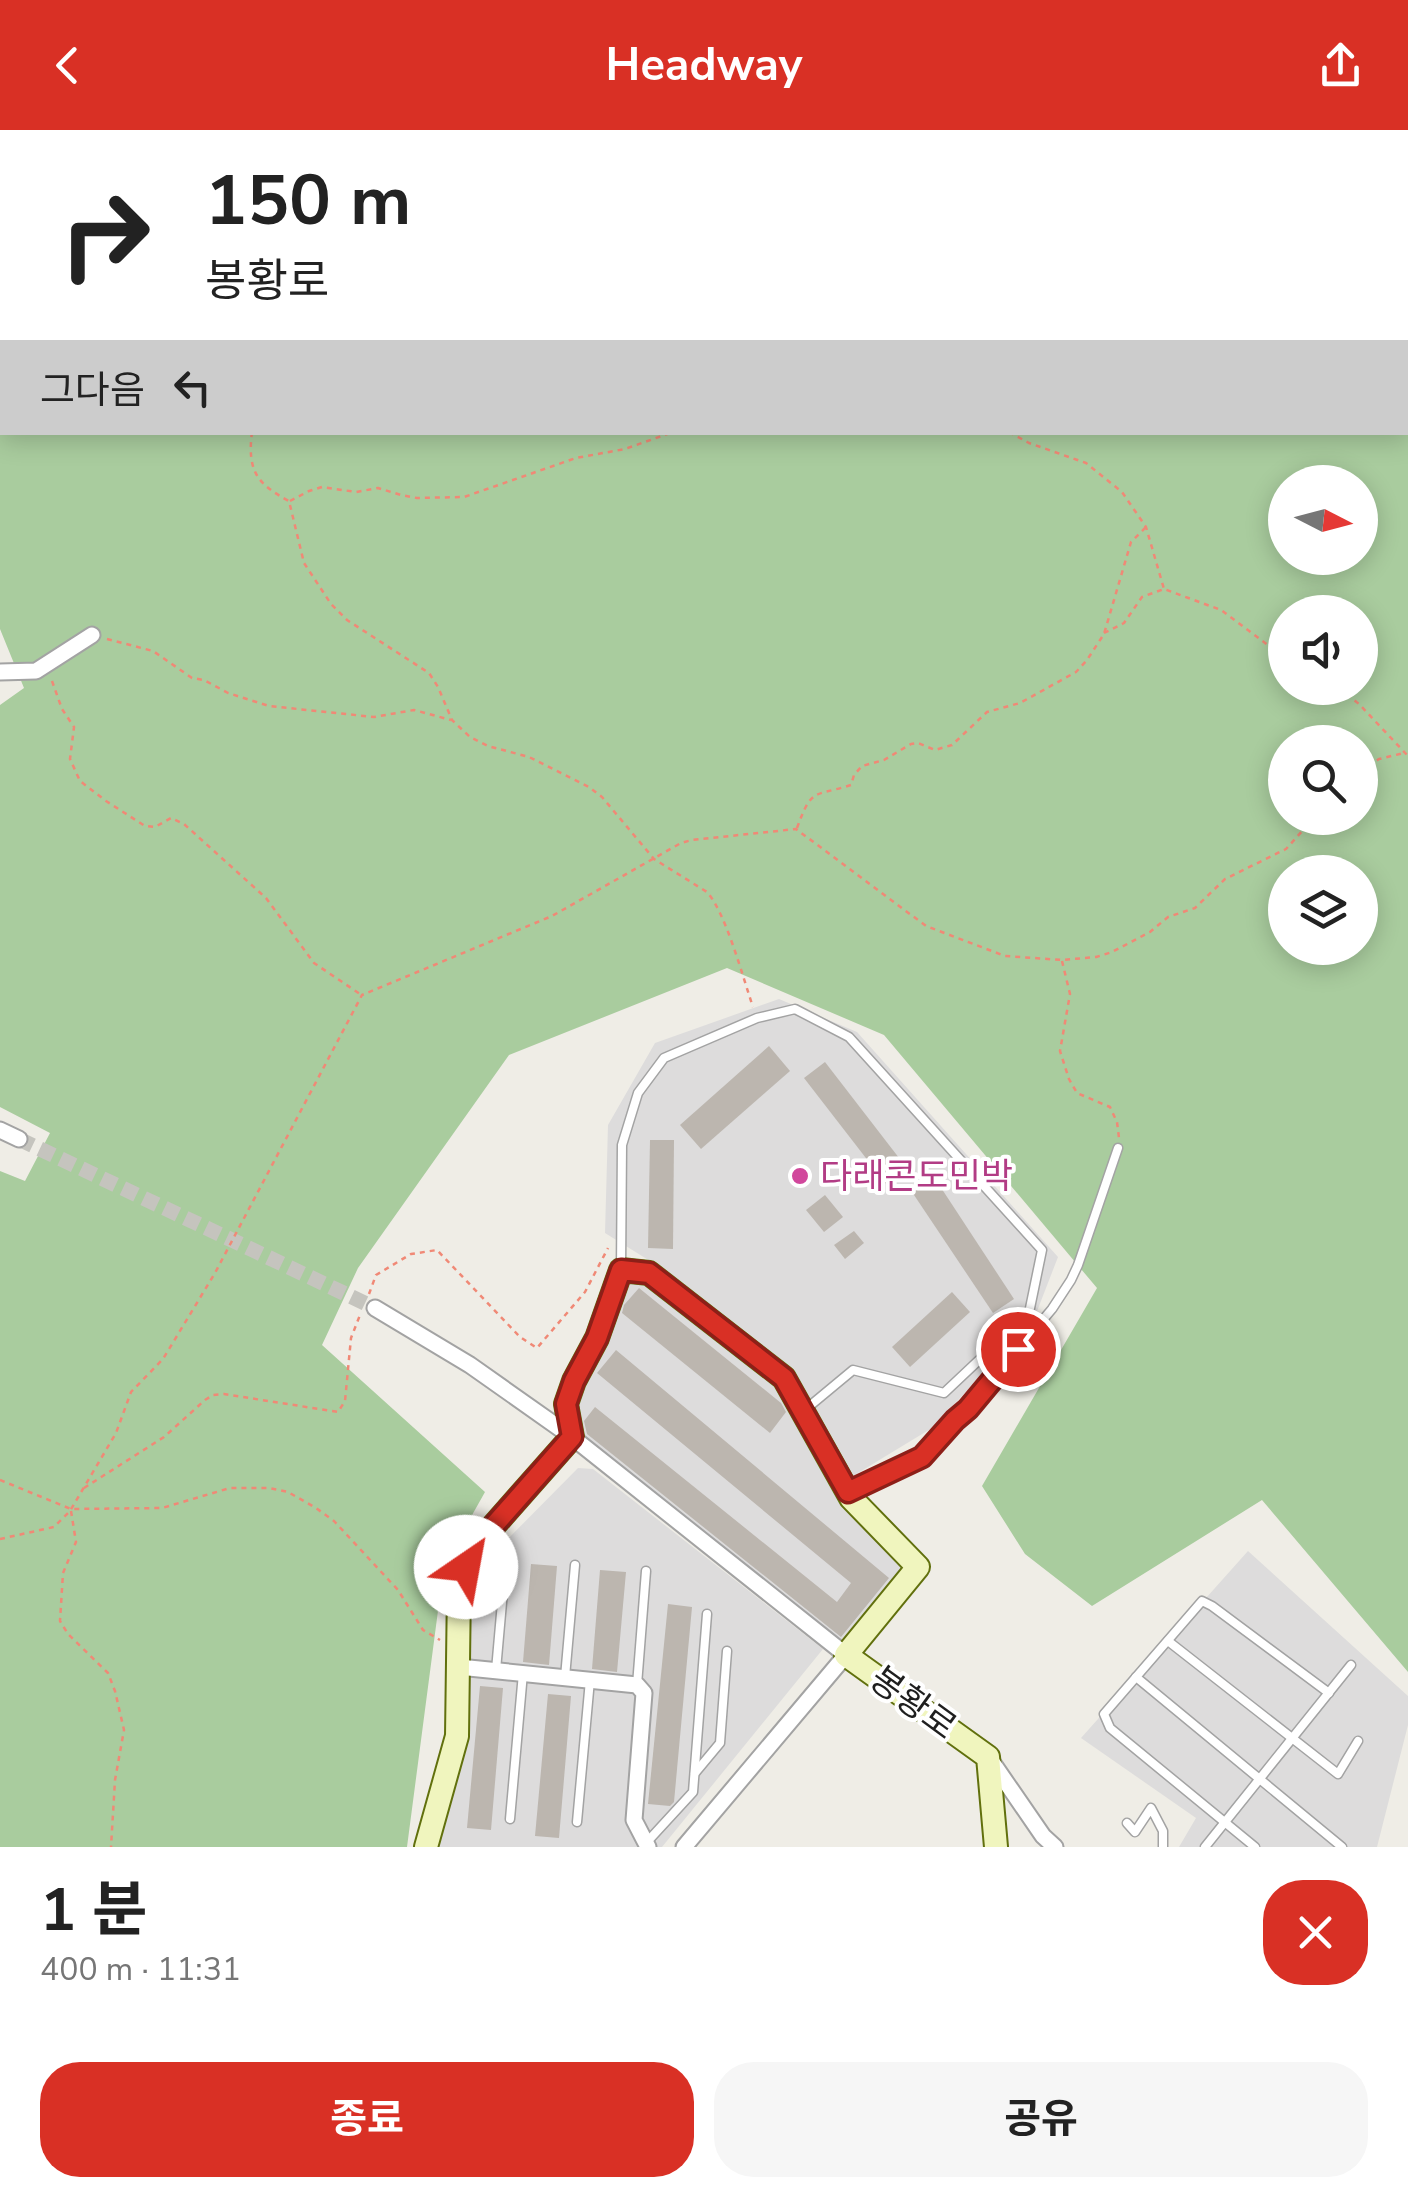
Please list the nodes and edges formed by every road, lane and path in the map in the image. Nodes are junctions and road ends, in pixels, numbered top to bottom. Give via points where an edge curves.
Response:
1 (252, 435) edge
2 (665, 435) edge
3 (1014, 435) edge
4 (289, 502) junction
5 (1146, 527) junction
6 (1164, 589) junction
7 (1104, 634) junction
8 (92, 635) joint
9 (1268, 645) edge
10 (43, 667) junction
11 (0, 672) edge
12 (1360, 705) edge
13 (452, 720) junction
14 (1407, 754) edge
15 (1378, 760) edge
16 (796, 830) junction
17 (1299, 835) edge
18 (654, 858) junction
19 (1062, 960) junction
20 (362, 996) junction
21 (757, 1018) junction
22 (0, 1130) edge
23 (18, 1139) tunnel mouth
24 (1118, 1148) joint
25 (622, 1245) junction
26 (621, 1270) junction
27 (375, 1308) tunnel mouth
28 (803, 1412) junction
29 (572, 1437) junction
30 (0, 1480) edge
31 (83, 1489) junction
32 (848, 1492) junction
33 (71, 1509) junction
34 (0, 1539) edge
35 (575, 1564) dead end
36 (646, 1572) dead end
37 (504, 1580) dead end
38 (707, 1614) dead end
39 (460, 1640) junction
40 (1168, 1641) junction
41 (728, 1650) dead end
42 (846, 1655) junction
43 (1352, 1665) dead end
44 (459, 1666) junction
45 (496, 1670) junction
46 (523, 1673) junction
47 (1136, 1677) junction
48 (566, 1678) junction
49 (590, 1680) junction
50 (637, 1685) junction
51 (1329, 1692) junction
52 (1293, 1738) junction
53 (1358, 1742) dead end
54 (988, 1757) junction
55 (695, 1773) junction
56 (1260, 1780) junction
57 (510, 1819) dead end
58 (577, 1822) dead end
59 (1225, 1822) junction
60 (1127, 1824) dead end
61 (647, 1844) edge
62 (111, 1847) edge
63 (426, 1847) edge
64 (684, 1847) edge
65 (996, 1847) edge
66 (1055, 1847) edge
67 (1163, 1847) edge
68 (1206, 1847) edge
69 (1254, 1847) edge
70 (1342, 1847) edge

1 - 4 path via 260,483
2 - 4 path via 464,498 322,487
3 - 5 path via 1097,471
4 - 13 path via 304,563 330,604 429,674
5 - 6 path
5 - 7 path via 1132,542
6 - 7 path via 1142,597 1124,624
6 - 9 path via 1221,610
7 - 16 path via 1076,672 1020,704 987,712 952,745 935,750 910,744 862,766 851,785 812,795
8 - 10 street
8 - 13 path via 153,650 192,678 269,706 374,717 414,710
10 - 11 street
10 - 20 path via 74,727 70,759 85,786 145,826 171,818 184,824 266,898 314,962
12 - 14 path
13 - 18 path via 478,743 529,756 589,787
14 - 15 path
16 - 18 path via 692,840
16 - 19 path via 926,926 1005,956
17 - 19 path via 1150,932 1096,958
18 - 20 path via 552,916
18 - 21 path via 713,899
19 - 24 path via 1070,994 1061,1058 1077,1093 1113,1111
20 - 31 path via 215,1273 163,1359 131,1392
21 - 25 lane via 664,1058 638,1093 622,1146
21 - 28 lane via 796,1010 849,1037 1042,1250 1029,1313 944,1393 852,1370
22 - 23 street
24 - 32 lane via 1078,1265 1052,1309 922,1457
25 - 26 lane
25 - 31 path via 608,1248 585,1292 537,1348 437,1250 411,1254 376,1275 351,1338 346,1402 338,1412 212,1395 164,1437
26 - 28 street, 봉황로 via 649,1273 784,1378
26 - 29 street via 566,1404
27 - 29 street
28 - 32 street, 봉황로
29 - 39 street via 474,1548 459,1586
29 - 42 street
30 - 33 path
31 - 33 path
32 - 42 street, 봉황로 via 918,1567
33 - 34 path via 54,1527
33 - 39 path via 162,1508 230,1488 288,1492 334,1522 398,1590 423,1630 442,1641
33 - 62 path via 76,1542 63,1572 60,1621 108,1673 124,1730
35 - 48 lane
36 - 50 lane
37 - 45 lane
38 - 55 lane
39 - 44 street
40 - 47 lane
40 - 51 lane via 1202,1601
40 - 52 lane
41 - 55 lane via 720,1743
42 - 54 street, 봉황로
42 - 64 street
43 - 51 lane
44 - 45 street
44 - 63 street via 457,1736
45 - 46 street
46 - 48 street
46 - 57 lane
47 - 56 lane
47 - 59 lane via 1104,1714 1110,1728
48 - 49 street
49 - 50 street
49 - 58 lane
50 - 61 street via 644,1693 634,1820
51 - 52 lane
52 - 53 lane via 1338,1774
52 - 56 lane
54 - 65 street, 봉황로
54 - 66 street
55 - 61 lane via 693,1792
56 - 59 lane
56 - 70 lane
59 - 68 lane
59 - 69 lane
60 - 67 lane via 1135,1832 1151,1808

